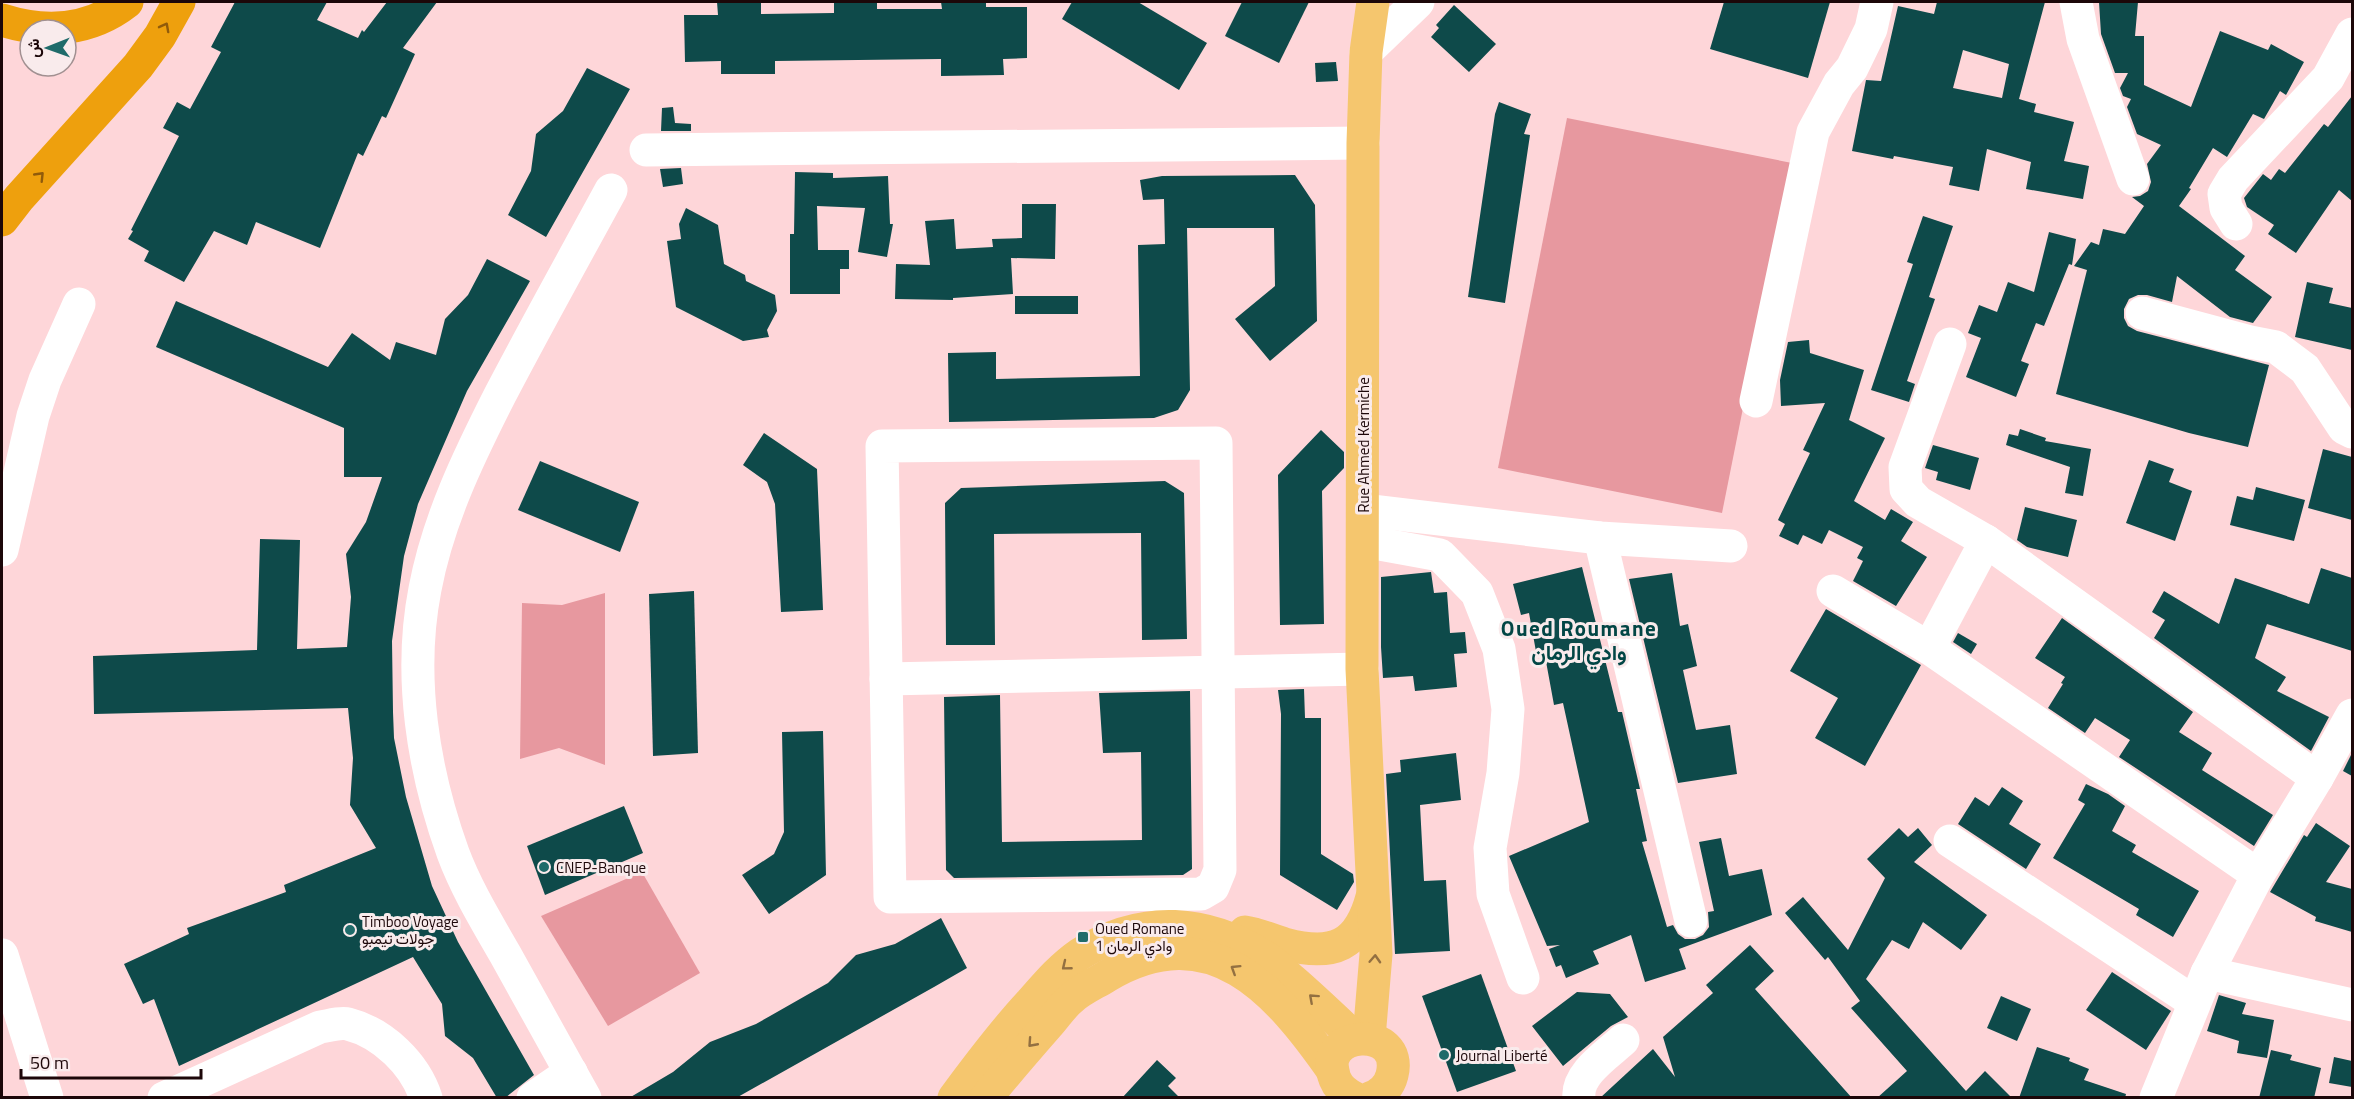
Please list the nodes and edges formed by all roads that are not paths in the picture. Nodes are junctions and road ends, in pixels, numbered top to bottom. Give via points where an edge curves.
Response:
1 (127, 2) edge
2 (179, 2) edge
3 (1373, 2) edge
4 (1418, 2) edge
5 (1877, 2) edge
6 (2076, 2) edge
7 (2, 20) edge
8 (2352, 34) edge
9 (1366, 52) junction
10 (1363, 143) junction
11 (646, 150) dead end
12 (2133, 179) dead end
13 (611, 190) dead end
14 (2, 220) edge
15 (2236, 224) dead end
16 (79, 304) dead end
17 (2142, 312) dead end
18 (1950, 344) dead end
19 (1756, 400) dead end
20 (2352, 432) edge
21 (1363, 525) junction
22 (1600, 538) junction
23 (1986, 541) junction
24 (1731, 546) dead end
25 (2, 550) edge
26 (1833, 591) dead end
27 (1929, 648) junction
28 (1362, 669) junction
29 (1217, 672) junction
30 (886, 679) junction
31 (2352, 715) edge
32 (2317, 778) junction
33 (1950, 841) dead end
34 (2258, 875) junction
35 (1374, 889) junction
36 (1691, 921) dead end
37 (1225, 936) junction
38 (2, 956) edge
39 (1523, 978) dead end
40 (2201, 988) junction
41 (2352, 1005) edge
42 (1362, 1038) junction
43 (1623, 1040) dead end
44 (1393, 1064) junction
45 (1333, 1071) junction
46 (578, 1085) edge
47 (47, 1098) edge
48 (164, 1098) edge
49 (426, 1098) edge
50 (533, 1098) edge
51 (954, 1098) edge
52 (986, 1098) edge
53 (1356, 1098) edge
54 (1370, 1098) edge
55 (1407, 1098) edge
56 (1579, 1098) edge
57 (2156, 1098) edge

1 - 7 highway via 103,18 71,28 49,29
14 -> 2 highway via 138,66
3 - 9 main road, Rue Ahmed Kermiche
4 - 9 street
5 - 19 street via 1852,68 1813,132
6 - 12 street via 2083,39
8 - 15 street via 2328,78 2224,194 2226,208
9 - 10 main road, Rue Ahmed Kermiche
10 - 11 street
10 - 21 main road, Rue Ahmed Kermiche
13 - 46 street via 528,341 451,499 435,547 418,640 421,722 427,761 454,855 474,900
16 - 25 street via 33,416
17 - 20 street via 2276,347 2305,369 2344,428
18 - 23 street via 1905,467 1906,489 1918,502
21 - 22 street
21 - 28 main road, Rue Ahmed Kermiche
21 - 39 street via 1440,555 1477,593 1499,649 1508,709 1503,773 1490,848 1493,894
22 - 24 street
22 - 36 street
23 - 27 street
23 - 32 street
26 - 27 street
27 - 34 street
28 - 29 street
28 - 35 main road, Rue Ahmed Kermiche
29 - 30 street
29 - 30 street via 1220,870 1213,887 1201,894 890,897
29 - 30 street via 1216,443 882,446
31 - 32 street
32 - 34 street
33 - 40 street
34 - 40 street
35 - 37 main road via 1366,918 1342,944 1329,950 1284,944 1257,934
42 -> 35 main road, Rue Ahmed Kermiche via 1376,954
42 -> 37 main road via 1269,959
37 -> 51 main road via 1200,928 1173,926 1139,930 1080,954 1055,975 1001,1035
38 - 47 street
40 - 41 street
40 - 57 street
42 - 44 main road via 1380,1043
42 - 45 main road via 1346,1043 1338,1051
43 - 56 street via 1583,1078
44 - 54 main road via 1390,1082
44 - 55 main road
45 -> 52 main road via 1285,1009 1257,982 1223,961 1188,954 1159,956 1126,965 1073,997
45 - 53 main road via 1341,1089
46 - 50 street
48 - 49 street via 320,1027 345,1023 367,1031 401,1056 420,1080

